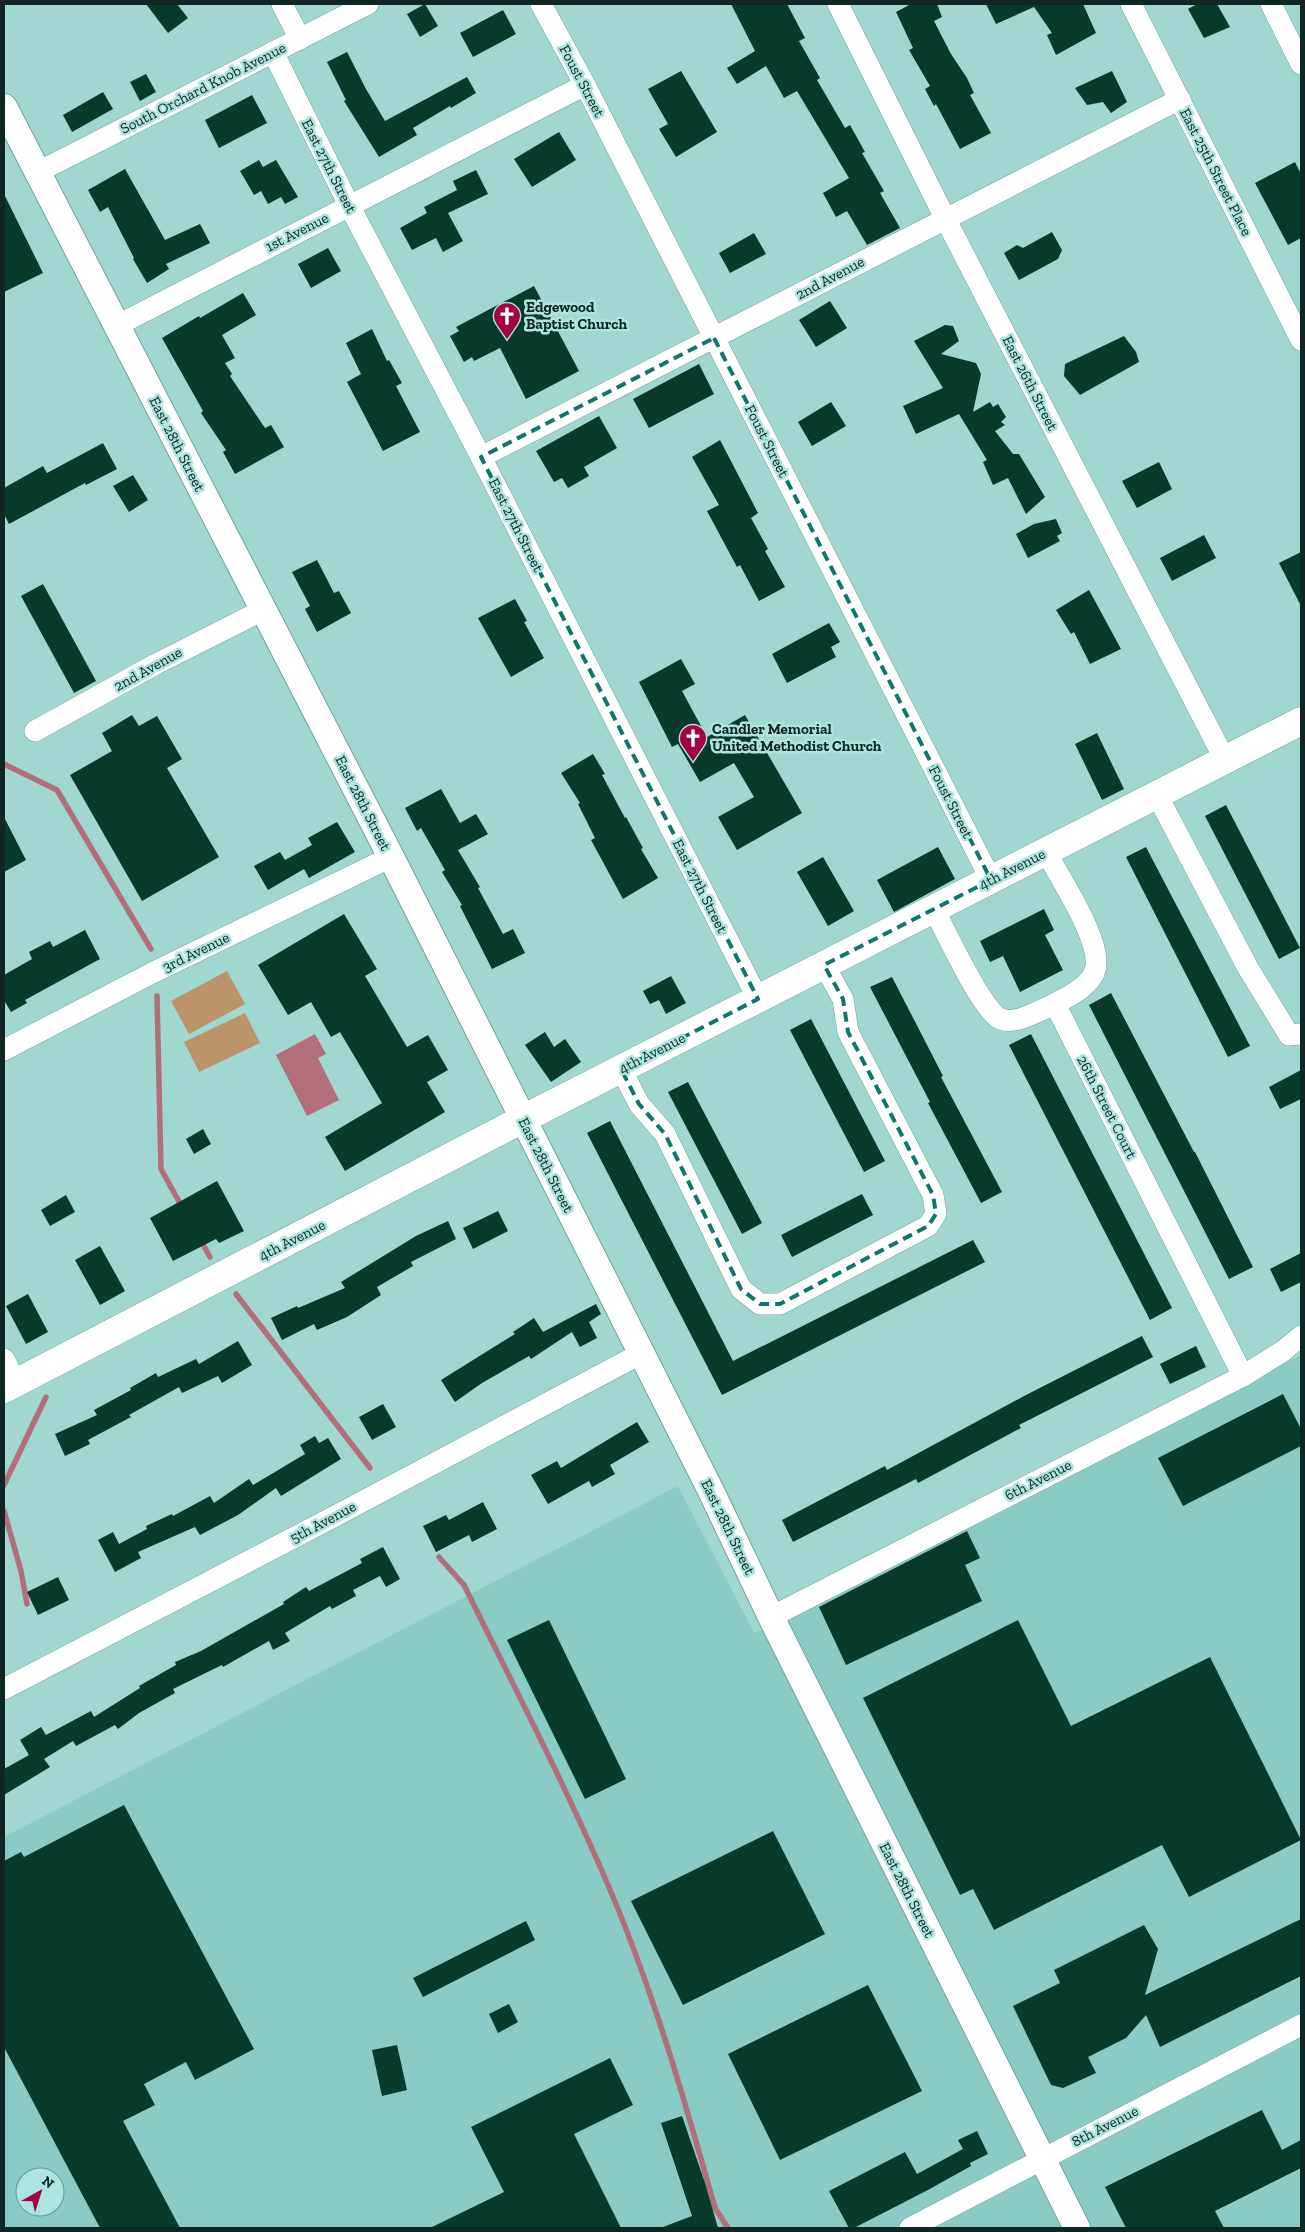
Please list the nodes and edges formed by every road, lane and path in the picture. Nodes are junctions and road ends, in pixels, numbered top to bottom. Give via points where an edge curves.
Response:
1 (282, 4) edge
2 (368, 4) edge
3 (541, 4) edge
4 (838, 4) edge
5 (1131, 4) edge
6 (1270, 4) edge
7 (300, 38) junction
8 (273, 52) junction
9 (1301, 64) edge
10 (584, 85) junction
11 (1180, 99) junction
12 (4, 107) edge
13 (38, 172) junction
14 (349, 205) junction
15 (945, 218) junction
16 (116, 326) junction
17 (714, 338) junction
18 (1301, 340) edge
19 (481, 457) junction
20 (263, 610) junction
21 (1301, 721) edge
22 (35, 731) dead end
23 (1225, 760) junction
24 (1157, 795) junction
25 (1046, 852) junction
26 (391, 857) junction
27 (991, 880) junction
28 (934, 909) junction
29 (824, 966) junction
30 (758, 999) junction
31 (1055, 1004) junction
32 (1301, 1034) edge
33 (4, 1050) edge
34 (621, 1069) junction
35 (523, 1119) junction
36 (1301, 1336) edge
37 (642, 1353) junction
38 (4, 1359) edge
39 (1243, 1376) junction
40 (10, 1386) edge
41 (771, 1617) junction
42 (4, 1689) edge
43 (1301, 2024) edge
44 (1042, 2158) junction
45 (910, 2228) edge
46 (1077, 2228) edge

1 - 7 street
2 - 7 street, South Orchard Knob Avenue
3 - 10 street, Foust Street
4 - 15 street, East 26th Street
5 - 11 street, East 25th Street Place
6 - 9 street
7 - 8 street, South Orchard Knob Avenue
8 - 13 street, South Orchard Knob Avenue
8 - 14 street, East 27th Street
10 - 14 street, 1st Avenue
10 - 17 street, Foust Street
11 - 15 street, 2nd Avenue
11 - 18 street, East 25th Street Place
12 - 13 street, East 28th Street
13 - 16 street, East 28th Street
14 - 16 street, 1st Avenue
14 - 19 street, East 27th Street
15 - 17 street, 2nd Avenue
15 - 23 street, East 26th Street
16 - 20 street, East 28th Street
17 - 19 street, 2nd Avenue
17 - 27 street, Foust Street
19 - 30 street, East 27th Street
20 - 22 street, 2nd Avenue
20 - 26 street, East 28th Street
21 - 23 main road, 4th Avenue
23 - 24 main road, 4th Avenue
24 - 25 main road, 4th Avenue
24 - 32 street via 1268,1002 1289,1035
25 - 27 main road, 4th Avenue
25 - 31 street via 1092,937 1097,957 1094,974 1085,986
26 - 33 street, 3rd Avenue via 152,973
26 - 35 street, East 28th Street
27 - 28 main road, 4th Avenue
28 - 29 main road, 4th Avenue
28 - 31 street via 985,1003 998,1018 1014,1020
29 - 30 main road, 4th Avenue
29 - 34 street via 843,999 848,1032 933,1195 936,1214 928,1226 780,1304 760,1304 741,1289 664,1134 639,1104
30 - 34 main road, 4th Avenue
31 - 39 street, 26th Street Court
34 - 35 main road, 4th Avenue
35 - 37 street, East 28th Street
35 - 40 main road, 4th Avenue
36 - 39 street, 6th Avenue
37 - 41 street, East 28th Street
37 - 42 street, 5th Avenue
38 - 40 street
39 - 41 street, 6th Avenue
41 - 44 street, East 28th Street
43 - 44 street, 8th Avenue
44 - 45 street, 8th Avenue
44 - 46 street, East 28th Street

